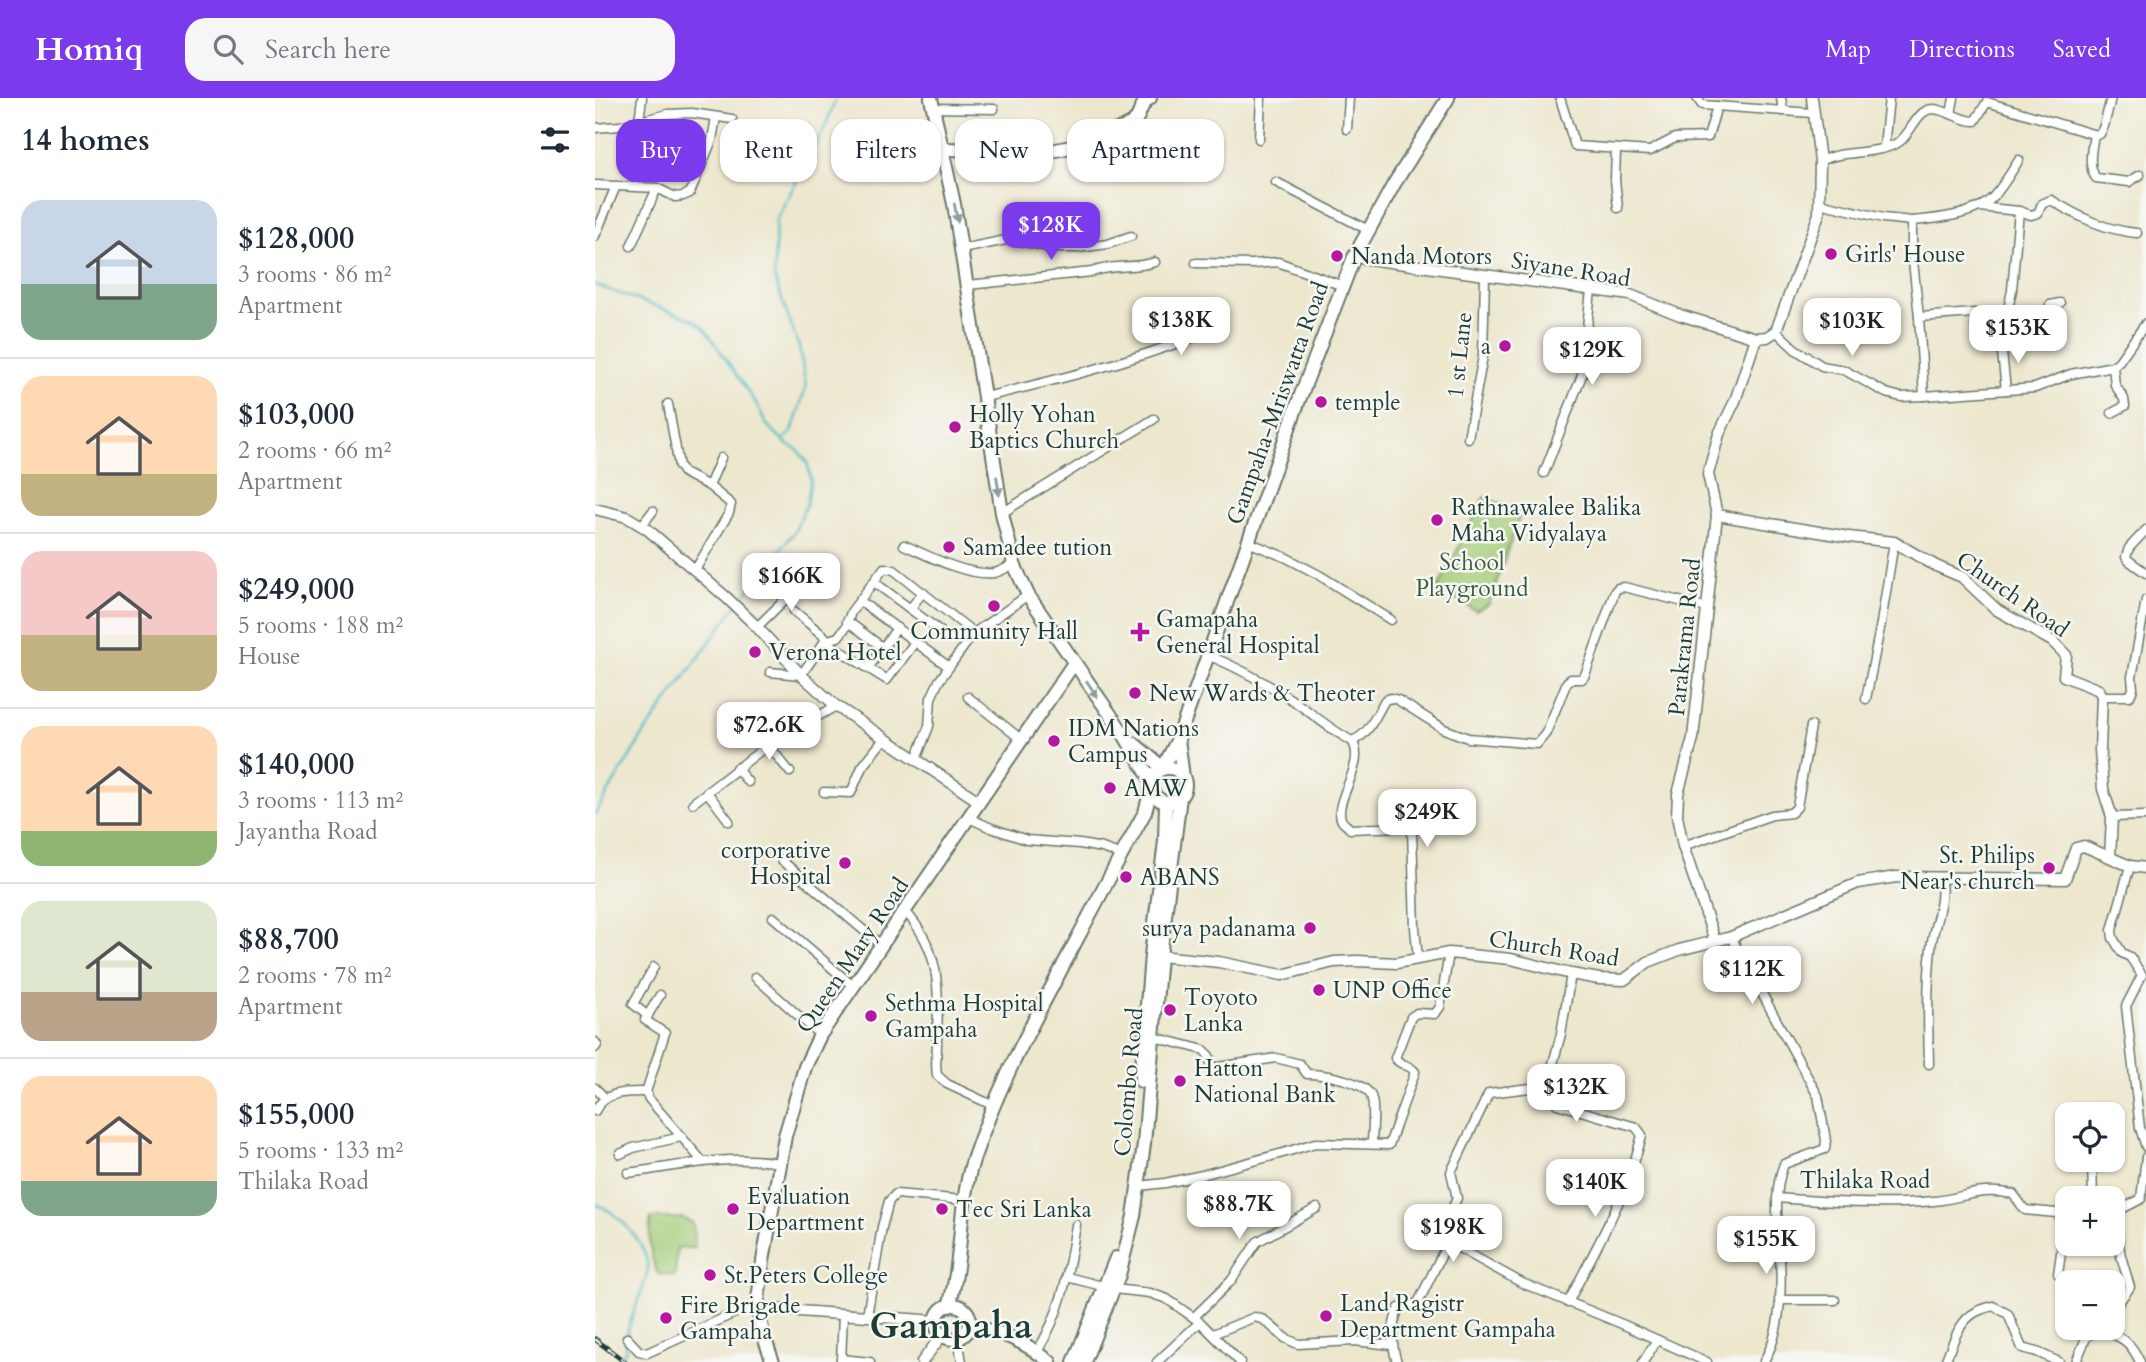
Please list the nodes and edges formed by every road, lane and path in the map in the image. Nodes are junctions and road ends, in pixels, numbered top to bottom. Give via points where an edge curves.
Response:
1 (642, 98) edge
2 (1150, 98) edge
3 (1261, 98) edge
4 (1349, 98) edge
5 (1448, 98) edge
6 (1560, 98) edge
7 (1697, 98) edge
8 (1781, 98) edge
9 (1889, 98) edge
10 (1954, 98) edge
11 (2111, 98) edge
12 (932, 103) edge
13 (1813, 104) edge
14 (1717, 106) junction
15 (994, 109) dead end
16 (1783, 111) junction
17 (1951, 114) junction
18 (716, 117) junction
19 (639, 119) edge
20 (647, 119) edge
21 (726, 119) edge
22 (616, 126) edge
23 (595, 128) edge
24 (1347, 129) dead end
25 (2094, 134) junction
26 (1259, 139) dead end
27 (1884, 147) junction
28 (942, 149) junction
29 (1616, 149) junction
30 (2019, 160) dead end
31 (1819, 161) junction
32 (2140, 175) dead end
33 (1276, 182) dead end
34 (595, 184) edge
35 (616, 186) junction
36 (657, 188) junction
37 (1819, 203) junction
38 (1979, 207) junction
39 (1618, 208) dead end
40 (2019, 211) junction
41 (1912, 221) junction
42 (1368, 230) junction
43 (2137, 233) dead end
44 (595, 236) edge
45 (1131, 236) dead end
46 (631, 246) dead end
47 (962, 249) junction
48 (1354, 257) junction
49 (1155, 262) dead end
50 (1196, 263) dead end
51 (1485, 276) junction
52 (968, 285) junction
53 (1343, 286) junction
54 (1591, 290) junction
55 (2060, 303) dead end
56 (1919, 317) junction
57 (2004, 322) junction
58 (2146, 323) edge
59 (1776, 331) junction
60 (1194, 337) dead end
61 (1756, 338) junction
62 (2001, 343) junction
63 (2113, 366) junction
64 (2006, 390) junction
65 (1924, 396) junction
66 (985, 397) junction
67 (668, 404) dead end
68 (2112, 413) dead end
69 (1154, 419) dead end
70 (1468, 438) dead end
71 (721, 458) dead end
72 (1544, 473) dead end
73 (709, 486) junction
74 (595, 509) edge
75 (653, 511) dead end
76 (1002, 513) junction
77 (1717, 515) junction
78 (642, 526) junction
79 (2146, 530) edge
80 (1248, 542) junction
81 (1894, 542) junction
82 (904, 545) dead end
83 (1014, 564) junction
84 (695, 570) junction
85 (2146, 573) edge
86 (805, 580) dead end
87 (874, 582) junction
88 (923, 592) junction
89 (1028, 595) junction
90 (860, 600) junction
91 (2146, 600) edge
92 (1707, 608) junction
93 (911, 609) junction
94 (794, 611) dead end
95 (1391, 620) dead end
96 (847, 621) junction
97 (757, 627) junction
98 (897, 628) junction
99 (940, 631) dead end
100 (974, 633) junction
101 (2142, 634) edge
102 (825, 641) junction
103 (915, 642) junction
104 (882, 648) junction
105 (1208, 655) junction
106 (901, 661) junction
107 (1074, 663) junction
108 (869, 667) junction
109 (949, 667) junction
110 (770, 671) dead end
111 (801, 675) junction
112 (2102, 696) junction
113 (968, 697) dead end
114 (1866, 699) dead end
115 (836, 706) junction
116 (1811, 726) dead end
117 (1125, 736) junction
118 (884, 739) junction
119 (1178, 739) junction
120 (1022, 740) junction
121 (1352, 741) junction
122 (768, 745) junction
123 (916, 760) junction
124 (736, 768) junction
125 (1163, 768) junction
126 (790, 772) dead end
127 (1183, 777) junction
128 (748, 782) dead end
129 (1151, 785) junction
130 (706, 792) junction
131 (824, 792) dead end
132 (1180, 797) junction
133 (980, 802) junction
134 (1164, 802) junction
135 (693, 803) dead end
136 (1145, 812) junction
137 (2146, 816) edge
138 (2112, 817) junction
139 (969, 818) junction
140 (729, 821) dead end
141 (1683, 846) junction
142 (1122, 855) junction
143 (2110, 857) junction
144 (781, 860) dead end
145 (2130, 866) junction
146 (2146, 868) edge
147 (1940, 877) junction
148 (905, 911) junction
149 (773, 917) dead end
150 (1731, 937) junction
151 (1715, 942) junction
152 (882, 946) junction
153 (1449, 953) junction
154 (1156, 956) junction
155 (1418, 959) junction
156 (654, 967) dead end
157 (1571, 974) junction
158 (755, 977) dead end
159 (854, 987) junction
160 (660, 995) dead end
161 (648, 1016) junction
162 (820, 1035) junction
163 (1149, 1037) junction
164 (1929, 1064) dead end
165 (1547, 1086) junction
166 (595, 1088) edge
167 (646, 1092) junction
168 (605, 1098) junction
169 (994, 1106) junction
170 (595, 1111) edge
171 (681, 1137) junction
172 (1371, 1144) junction
173 (2146, 1147) edge
174 (620, 1154) dead end
175 (2146, 1157) edge
176 (703, 1162) junction
177 (780, 1163) junction
178 (628, 1173) dead end
179 (1135, 1185) junction
180 (1777, 1198) junction
181 (964, 1200) junction
182 (2125, 1207) edge
183 (1317, 1208) dead end
184 (2055, 1214) edge
185 (1076, 1225) dead end
186 (1448, 1242) junction
187 (2121, 1256) edge
188 (1067, 1278) junction
189 (956, 1284) junction
190 (1110, 1287) junction
191 (2125, 1294) edge
192 (1779, 1300) junction
193 (1835, 1300) dead end
194 (1568, 1303) junction
195 (949, 1306) junction
196 (757, 1308) junction
197 (963, 1308) junction
198 (843, 1314) junction
199 (867, 1316) junction
200 (1197, 1319) junction
201 (937, 1321) junction
202 (970, 1326) junction
203 (1213, 1334) junction
204 (942, 1335) junction
205 (627, 1338) dead end
206 (958, 1339) junction
207 (1657, 1340) junction
208 (2085, 1340) edge
209 (2124, 1340) edge
210 (1392, 1345) junction
211 (1037, 1352) junction
212 (841, 1360) edge
213 (773, 1362) edge
214 (870, 1362) edge
215 (922, 1362) edge
216 (962, 1362) edge
217 (1051, 1362) edge
218 (1074, 1362) edge
219 (1084, 1362) edge
220 (1157, 1362) edge
221 (1240, 1362) edge
222 (1397, 1362) edge
223 (1643, 1362) edge
224 (1707, 1362) edge
225 (1763, 1362) edge
226 (1945, 1362) edge
227 (2059, 1362) edge
228 (2076, 1362) edge
229 (2140, 1362) edge

1 - 19 street
2 - 28 main road via 1138,120 1076,146 1051,151
3 - 26 street
4 - 24 street
5 - 42 main road, Gampaha-Mriswatta Road
6 - 29 street via 1575,146
7 - 14 street via 1702,105
8 - 16 street
9 - 27 street
10 - 17 street
11 - 25 street via 2104,126 2100,134
12 - 15 street
12 - 28 main road
13 - 16 street
13 - 31 street
14 - 16 street
14 - 29 street via 1708,138 1675,138 1650,152
17 - 25 street via 1975,121 1987,102 1996,103
17 - 27 street via 1932,109 1923,112 1899,142
18 - 20 street via 692,113
18 - 21 street
18 - 36 street via 712,140 690,193 675,197
22 - 23 street
25 - 32 street via 2091,165 2096,178 2129,182
27 - 31 street
28 -> 47 main road
29 - 39 street
30 - 38 street via 1993,198
31 - 37 street
33 - 42 street
34 - 35 street
35 - 36 street
35 - 44 street
36 - 46 street
37 - 41 street
37 - 59 street via 1819,214
38 - 40 street
38 - 41 street
40 - 43 street via 2038,213 2042,204 2051,200 2100,227
40 - 57 street via 2012,290
41 - 56 street
42 - 48 main road, Gampaha-Mriswatta Road
45 - 47 street via 1078,247 1053,248 1010,239
47 - 52 main road
48 - 51 street, Siyane Road
48 - 53 main road, Gampaha-Mriswatta Road
49 - 52 street
50 - 53 street via 1277,262
51 - 54 street, Siyane Road
51 - 70 street, 1 st Lane via 1483,356
52 - 66 main road
53 - 80 main road, Gampaha-Mriswatta Road
54 - 61 street, Siyane Road via 1630,295
54 - 72 street via 1582,375
55 - 57 street via 2050,305 2038,334
56 - 62 street via 1974,313 1978,341
56 - 65 street
57 - 62 street
58 - 63 street
59 - 61 street
59 - 65 street via 1822,366 1844,370 1886,393
60 - 66 street via 1100,368
61 - 77 street, Parakrama Road via 1719,434 1709,474
62 - 64 street
63 - 64 street via 2071,374 2035,388
63 - 68 street via 2115,385 2125,406
64 - 65 street
66 -> 76 main road
67 - 73 street via 679,466
69 - 76 street
71 - 73 street
73 - 84 street via 731,504
74 - 78 street
75 - 78 street
76 - 83 main road
77 - 81 street, Church Road
77 - 92 street, Parakrama Road
78 - 84 street
79 - 85 street via 2126,556
80 - 95 street via 1319,575
80 - 105 main road, Gampaha-Mriswatta Road
81 - 112 street, Church Road via 1962,577 1997,610 2052,641 2066,655 2064,676
81 - 114 street
82 - 83 street via 969,570 995,573
83 - 89 main road
84 - 97 street
86 - 97 street
87 - 88 street via 888,567
87 - 90 street
87 - 93 street
88 - 93 street
88 - 100 street
89 - 100 street
89 - 107 main road
90 - 96 street
90 - 98 street
91 - 101 street
92 - 121 street via 1618,588 1585,675 1567,682 1537,744 1468,738 1391,698 1385,700 1367,731
92 - 141 street, Parakrama Road via 1693,738 1678,794
93 - 99 street
94 - 102 street
96 - 102 street via 838,637
96 - 104 street
97 - 111 street
98 - 103 street
98 - 104 street
100 - 109 street
101 - 112 street via 2130,696
102 - 108 street
102 - 111 street
103 - 106 street
103 - 109 street
104 - 106 street
104 - 108 street
105 - 119 main road, Gampaha-Mriswatta Road
105 - 121 street via 1291,699
106 - 108 street via 887,680
107 -> 117 main road
107 - 120 main road, Queen Mary Road
109 - 123 street via 931,698 929,726
110 - 111 street
111 - 115 street
112 - 138 street via 2100,767
113 - 120 street
115 - 118 street
115 - 122 street
116 - 141 street via 1797,807 1791,813 1772,815
117 - 125 main road
117 - 129 main road
118 - 123 street
118 - 131 street via 862,767 851,793
119 - 125 main road, Gampaha-Mriswatta Road
119 - 127 main road, Gampaha-Mriswatta Road
120 - 133 main road, Queen Mary Road
121 - 155 street via 1354,768 1340,810 1342,821 1350,829 1412,828
122 - 124 street
122 - 126 street
123 - 133 street
124 - 128 street
124 - 130 street
125 - 127 main road via 1177,770
125 - 129 main road via 1155,773
127 - 132 main road
129 - 134 main road via 1155,797
129 - 136 main road
130 - 135 street
130 - 140 street
132 - 134 main road
132 - 154 main road, Colombo Road
133 - 139 main road, Queen Mary Road
134 - 136 main road
134 - 154 main road, Colombo Road
136 - 142 main road
137 - 138 street
138 - 143 street
139 - 142 street via 1027,840 1080,844
139 - 148 main road, Queen Mary Road
141 - 151 street, Parakrama Road
142 - 169 main road via 1017,1053
143 - 145 street, Church Road
143 - 147 street, Church Road via 2079,847 2072,854 2068,875 2057,880
144 - 152 street
145 - 146 street, Church Road
145 - 173 street via 2112,930 2122,953 2142,975 2126,1006 2136,1104
147 - 150 street, Church Road via 1858,883
147 - 164 street via 1941,901 1931,945 1927,1000
148 - 152 main road, Queen Mary Road
148 - 169 street via 918,925 936,964 937,1075
149 - 159 street
150 - 151 street, Church Road
150 - 180 street via 1818,1096 1826,1140 1825,1149 1784,1164
151 - 157 street, Church Road via 1648,962 1624,980
152 - 159 main road, Queen Mary Road
153 - 155 street, Church Road
153 - 157 street, Church Road via 1511,959
153 - 172 street via 1440,1007 1435,1014 1411,1017 1395,1058 1415,1072 1393,1136 1389,1145
154 - 155 street, Church Road via 1282,975 1334,962
154 - 163 main road, Colombo Road
156 - 161 street via 633,1004
157 - 165 street
158 - 162 street
159 - 162 main road, Queen Mary Road
160 - 161 street
161 - 167 street via 645,1020 665,1034
162 - 177 main road, Queen Mary Road via 799,1086
163 - 172 street via 1204,1050 1212,1068 1276,1058 1300,1064 1307,1074 1355,1082 1373,1102
163 - 179 main road, Colombo Road
165 - 186 street via 1489,1093 1451,1172 1457,1198 1443,1237
165 - 194 street via 1557,1104 1636,1127 1642,1135 1608,1223
166 - 168 street
167 - 168 street
167 - 171 street
168 - 170 street
169 - 181 main road
171 - 174 street
171 - 176 street
172 - 179 street via 1315,1143 1198,1176
175 - 182 street via 2141,1199
176 - 177 street via 757,1159
176 - 178 street
177 - 196 main road, Queen Mary Road
179 - 190 main road, Colombo Road via 1127,1249
180 - 184 street, Thilaka Road via 1905,1203 1994,1191 2013,1195 2025,1210
180 - 192 street, Thilaka Road
181 - 189 main road
181 - 199 street via 896,1194 889,1200
183 - 200 street via 1257,1242
185 - 188 street
186 - 194 street
186 - 210 street via 1418,1303 1399,1308
187 - 191 street via 2130,1287
188 - 190 street
188 - 211 street via 1050,1330
189 - 195 main road
189 - 197 main road
190 - 200 street via 1167,1298
190 - 218 main road, Colombo Road
190 - 219 main road, Colombo Road
192 - 193 street
192 - 225 street, Thilaka Road via 1772,1348
194 - 207 street
195 - 197 main road
195 - 201 main road
196 - 198 street
196 - 205 street via 737,1312 647,1353
196 - 213 main road
197 - 202 main road
198 - 199 street
198 - 212 street
199 - 201 street
200 - 203 street
200 - 220 street
201 - 204 main road
202 - 206 main road
202 - 211 main road via 997,1331
203 - 210 street via 1255,1317 1298,1344 1354,1341
203 - 221 street
204 - 206 main road
204 - 215 street
206 - 216 street
207 - 223 street
207 - 224 street
208 - 228 street
209 - 229 street via 2133,1346
210 - 222 street
211 - 217 main road
212 - 214 street
226 - 227 street via 1958,1331 1973,1312 1993,1306 2008,1314 2022,1348

